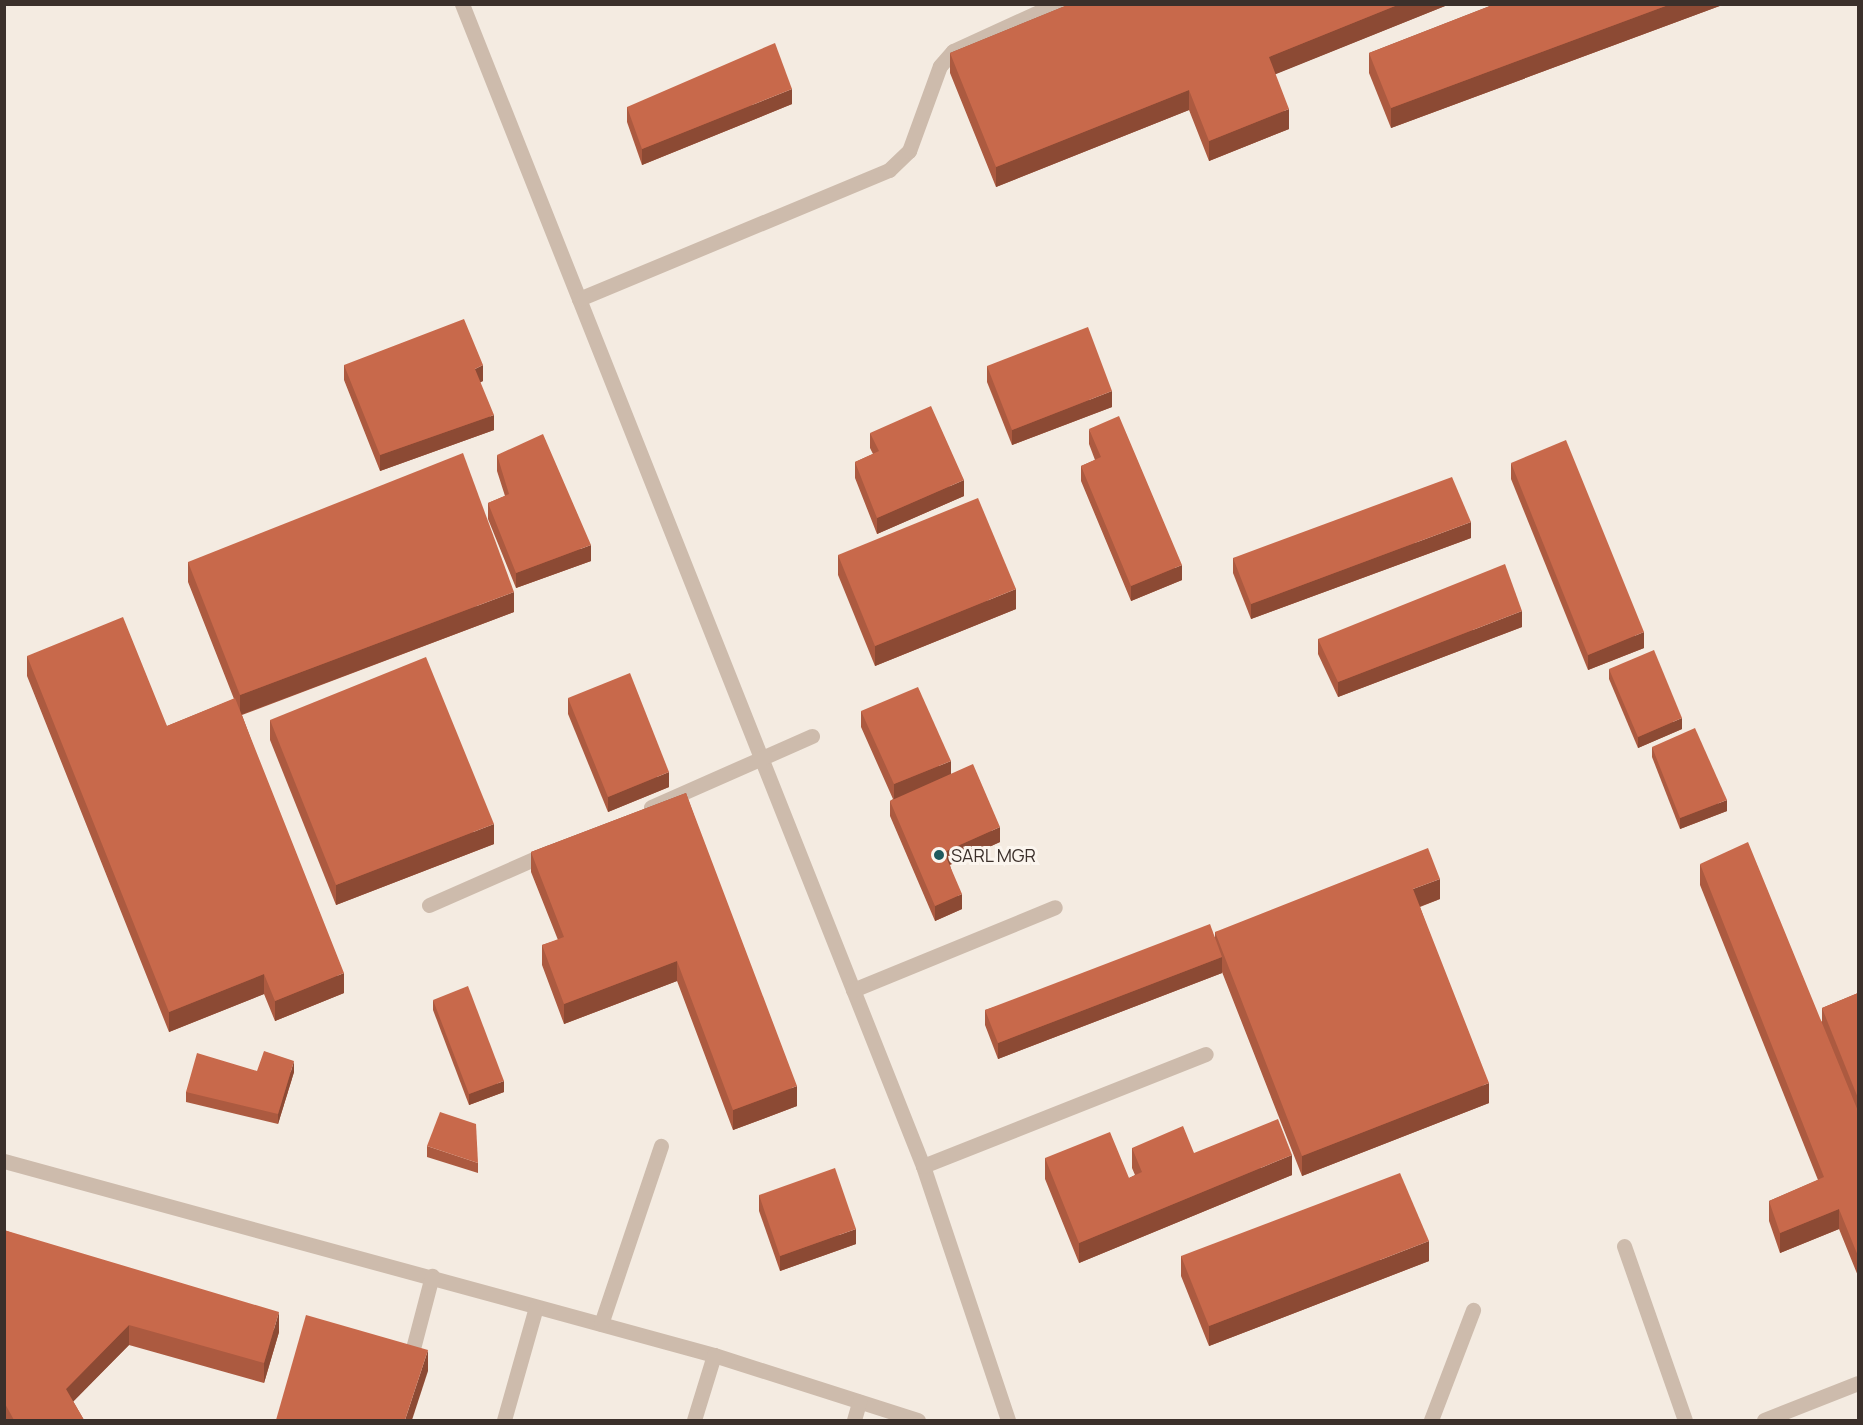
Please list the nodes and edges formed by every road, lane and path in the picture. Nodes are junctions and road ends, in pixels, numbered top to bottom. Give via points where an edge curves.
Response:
1 (462, 4) edge
2 (1056, 4) edge
3 (579, 299) junction
4 (812, 736) dead end
5 (761, 759) junction
6 (633, 815) edge
7 (568, 843) edge
8 (429, 905) dead end
9 (1055, 908) dead end
10 (853, 990) junction
11 (1206, 1054) dead end
12 (661, 1146) dead end
13 (4, 1161) edge
14 (923, 1166) junction
15 (1624, 1246) dead end
16 (432, 1276) junction
17 (536, 1307) junction
18 (1473, 1310) dead end
19 (601, 1323) junction
20 (714, 1355) junction
21 (411, 1356) edge
22 (1858, 1383) edge
23 (859, 1402) junction
24 (504, 1420) edge
25 (694, 1420) edge
26 (854, 1420) edge
27 (918, 1420) edge
28 (1008, 1420) edge
29 (1431, 1420) edge
30 (1685, 1420) edge
31 (1764, 1420) edge

1 - 3 street
2 - 3 street via 953,51 940,66 909,151 889,170
3 - 5 street
4 - 5 street
5 - 6 street
5 - 10 street
7 - 8 street
9 - 10 street
10 - 14 street
11 - 14 street
12 - 19 street
13 - 16 street
14 - 28 street
15 - 30 street
16 - 17 street
16 - 21 street
17 - 19 street
17 - 24 street
18 - 29 street
19 - 20 street
20 - 23 street
20 - 25 street
22 - 31 street
23 - 26 street
23 - 27 street

